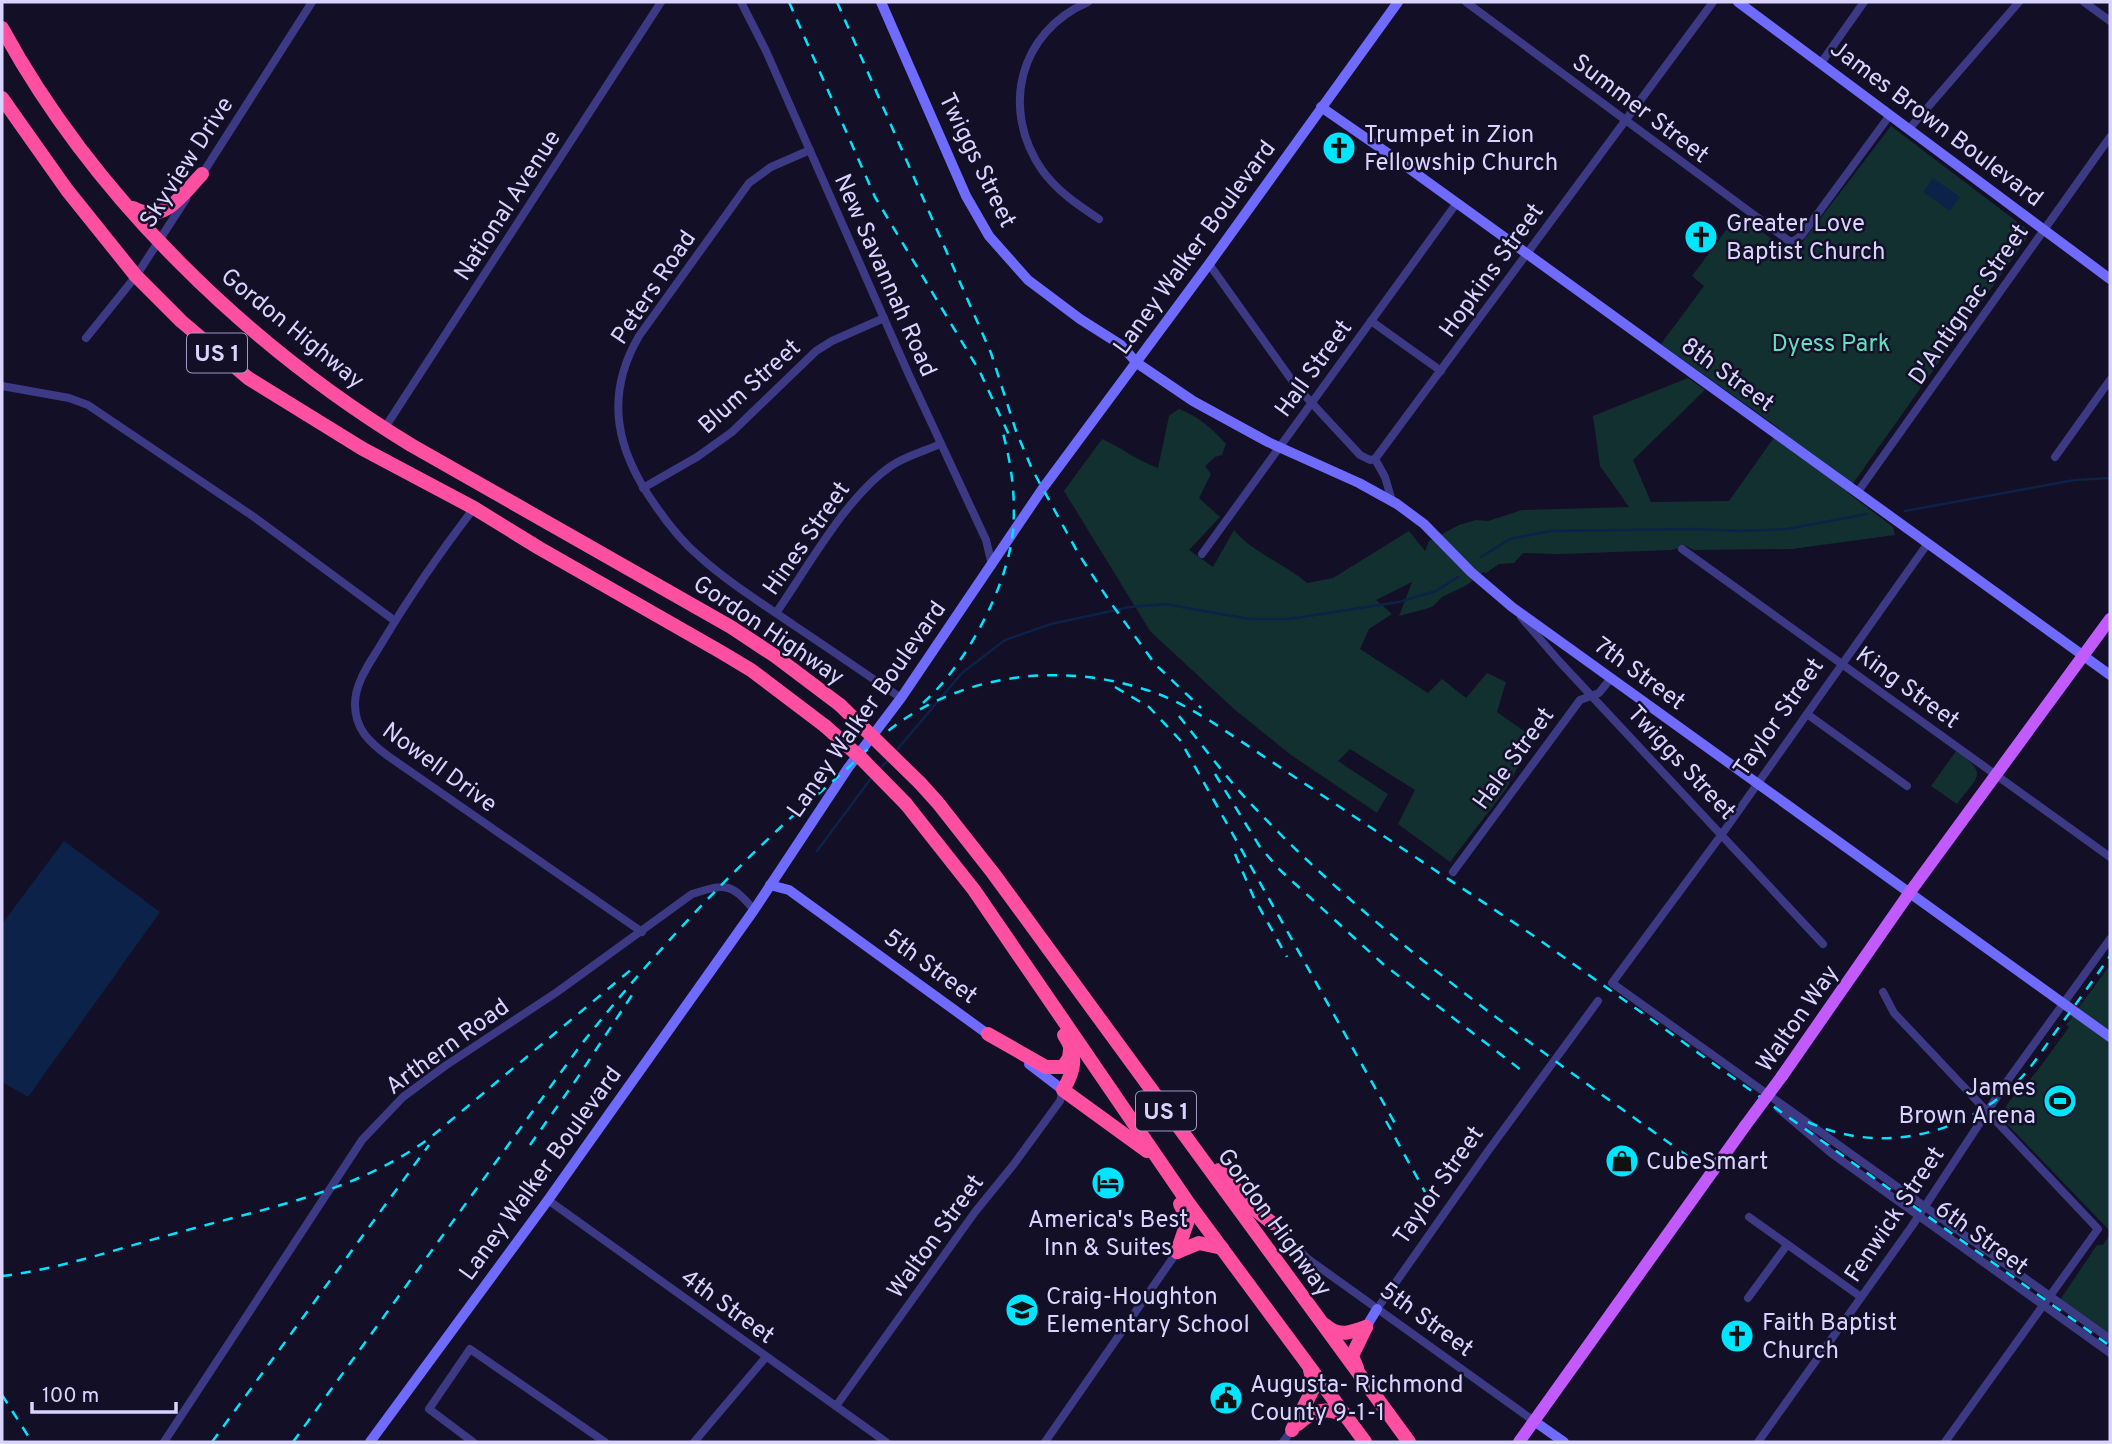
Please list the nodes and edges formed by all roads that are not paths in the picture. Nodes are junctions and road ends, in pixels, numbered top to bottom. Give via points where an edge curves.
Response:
1 (312, 2) edge
2 (661, 2) edge
3 (741, 2) edge
4 (881, 2) edge
5 (1088, 2) edge
6 (1398, 2) edge
7 (1466, 2) edge
8 (1713, 2) edge
9 (1738, 2) edge
10 (1864, 2) edge
11 (2019, 2) edge
12 (2084, 2) edge
13 (2110, 22) edge
14 (2, 28) edge
15 (1821, 63) junction
16 (2, 98) edge
17 (1321, 107) junction
18 (1890, 115) junction
19 (1625, 121) junction
20 (1909, 129) junction
21 (2110, 137) edge
22 (810, 150) junction
23 (202, 174) junction
24 (1456, 204) junction
25 (128, 205) junction
26 (1099, 219) dead end
27 (2045, 230) junction
28 (158, 240) junction
29 (1526, 254) junction
30 (1209, 264) junction
31 (136, 275) junction
32 (2110, 279) edge
33 (884, 318) junction
34 (1371, 321) junction
35 (86, 338) dead end
36 (1137, 363) junction
37 (1441, 371) junction
38 (2110, 380) edge
39 (2, 385) edge
40 (1311, 403) junction
41 (384, 429) junction
42 (940, 444) junction
43 (1279, 448) junction
44 (2055, 457) dead end
45 (1375, 459) junction
46 (643, 488) junction
47 (1861, 496) junction
48 (1392, 501) junction
49 (474, 508) junction
50 (1928, 543) junction
51 (1682, 549) dead end
52 (1202, 554) dead end
53 (992, 565) junction
54 (1512, 607) junction
55 (776, 613) junction
56 (2110, 619) edge
57 (395, 621) junction
58 (2084, 656) junction
59 (1843, 664) junction
60 (2110, 675) edge
61 (1611, 678) junction
62 (1591, 696) junction
63 (901, 698) junction
64 (1807, 714) junction
65 (1995, 774) junction
66 (1757, 783) junction
67 (1907, 786) dead end
68 (1722, 834) junction
69 (931, 835) junction
70 (2110, 857) edge
71 (1453, 872) dead end
72 (770, 885) junction
73 (1910, 892) junction
74 (754, 910) junction
75 (642, 932) junction
76 (2110, 939) edge
77 (1823, 944) dead end
78 (1612, 983) joint
79 (1883, 992) dead end
80 (1598, 1001) dead end
81 (2064, 1003) junction
82 (988, 1034) junction
83 (2110, 1037) edge
84 (1070, 1045) junction
85 (1735, 1072) junction
86 (1063, 1090) junction
87 (1986, 1112) junction
88 (1168, 1113) junction
89 (1131, 1118) junction
90 (1146, 1150) junction
91 (1160, 1161) junction
92 (548, 1200) junction
93 (1924, 1206) junction
94 (1919, 1215) junction
95 (1749, 1217) dead end
96 (1272, 1223) joint
97 (1787, 1245) junction
98 (1222, 1248) junction
99 (1177, 1252) junction
100 (2049, 1296) junction
101 (1861, 1297) junction
102 (1748, 1298) dead end
103 (2043, 1304) junction
104 (1377, 1309) junction
105 (1319, 1320) junction
106 (1366, 1327) junction
107 (2110, 1339) edge
108 (2110, 1353) edge
109 (766, 1357) junction
110 (1308, 1365) junction
111 (1360, 1376) junction
112 (835, 1406) junction
113 (1346, 1416) junction
114 (1534, 1421) junction
115 (1292, 1430) junction
116 (164, 1442) edge
117 (370, 1442) edge
118 (473, 1442) edge
119 (604, 1442) edge
120 (694, 1442) edge
121 (886, 1442) edge
122 (1045, 1442) edge
123 (1283, 1442) edge
124 (1365, 1442) edge
125 (1409, 1442) edge
126 (1519, 1442) edge
127 (1564, 1442) edge
128 (1758, 1442) edge
129 (1945, 1442) edge

1 - 23 street, Skyview Drive
2 - 41 street, National Avenue
3 - 22 street, New Savannah Road
4 - 36 main road, Twiggs Street via 966,196 989,236 1028,280 1121,345
5 - 26 street via 1066,12 1042,34 1025,67 1019,100 1024,134 1043,172 1072,201
6 - 17 main road, Laney Walker Boulevard
7 - 19 street, Summer Street
8 - 19 street, Hopkins Street
9 - 15 main road, James Brown Boulevard
10 - 15 street
11 - 20 street
12 - 13 street
14 - 25 highway, Gordon Highway / US 1 via 61,122
15 - 18 main road, James Brown Boulevard
16 - 31 highway, Gordon Highway / US 1 via 67,190
17 - 24 main road, 8th Street
17 - 30 main road, Laney Walker Boulevard
18 - 19 street, Summer Street via 1794,241 1784,239
18 - 20 main road, James Brown Boulevard
19 - 29 street, Hopkins Street
20 - 27 main road, James Brown Boulevard
21 - 27 street, D'Antignac Street
22 - 33 street, New Savannah Road
22 - 46 street, Peters Road via 771,167 749,183 629,354 618,415 624,449
23 - 25 highway via 168,209 149,215
23 - 28 street, Skyview Drive
24 - 29 main road, 8th Street
24 - 34 street, Hall Street
25 - 28 highway, Gordon Highway / US 1
27 - 32 main road, James Brown Boulevard
27 - 47 street, D'Antignac Street
28 - 31 street, Skyview Drive
28 - 41 highway, Gordon Highway / US 1 via 266,340
29 - 37 street, Hopkins Street
29 - 47 main road, 8th Street
30 - 36 main road, Laney Walker Boulevard
30 - 40 street
31 - 35 street, Skyview Drive
31 - 49 highway, Gordon Highway / US 1 via 247,378 363,449
33 - 42 street, New Savannah Road
33 - 46 street, Blum Street via 816,351 732,432
34 - 37 street
34 - 40 street, Hall Street
36 - 43 main road, 7th Street via 1193,401
36 - 53 main road, Laney Walker Boulevard
37 - 45 street, Hopkins Street
38 - 44 street
39 - 57 street via 88,405 254,517
40 - 43 street, Hall Street
40 - 45 street via 1360,455
41 - 88 highway, Gordon Highway / US 1, bridge via 731,626 840,705 938,803
42 - 53 street, New Savannah Road via 986,540
42 - 55 street, Hines Street via 894,464 869,483
43 - 48 main road, 7th Street
43 - 52 street, Hall Street
45 - 48 street
46 - 55 street, Peters Road via 689,547
47 - 50 main road, 8th Street
48 - 54 main road, 7th Street via 1424,524
49 - 57 street, Nowell Drive
49 - 69 highway, Gordon Highway / US 1, bridge via 751,670 861,758
50 - 58 main road, 8th Street
50 - 59 street, Taylor Street
51 - 59 street, King Street
53 - 63 main road, Laney Walker Boulevard
54 - 61 main road, 7th Street
54 - 62 street, Twiggs Street
55 - 63 street, Peters Road
56 - 58 main road, Walton Way
57 - 75 street, Nowell Drive via 356,691 356,713 366,738
58 - 60 main road, 8th Street
58 - 65 main road, Walton Way
59 - 64 street, Taylor Street
59 - 65 street, King Street
61 - 62 street, Hale Street
61 - 66 main road, 7th Street
62 - 68 street, Twiggs Street
62 - 71 street, Hale Street via 1580,700
63 - 72 main road, Laney Walker Boulevard
64 - 66 street, Taylor Street
64 - 67 street
65 - 70 street, King Street
65 - 73 main road, Walton Way
66 - 68 street, Taylor Street
66 - 73 main road, 7th Street
68 - 77 street, Twiggs Street
68 - 78 street, Taylor Street
69 - 84 highway
69 - 89 highway, Gordon Highway / US 1
72 - 74 main road, Laney Walker Boulevard
72 - 82 main road, 5th Street via 789,890
73 - 81 main road, 7th Street
73 - 114 main road, Walton Way, bridge
74 - 75 street, Arthern Road via 738,891 710,888 692,894
74 - 92 main road, Laney Walker Boulevard
75 - 116 street, Arthern Road via 445,1066 380,1120 329,1189
76 - 81 street, Fenwick Street
78 - 85 street, 6th Street
79 - 87 street via 1894,1013
80 - 104 street, Taylor Street
81 - 83 main road, 7th Street
81 - 87 street, Fenwick Street
82 - 84 highway via 1046,1067 1063,1067
82 - 86 main road, 5th Street
84 - 86 highway via 1074,1069
85 - 93 street, 6th Street
85 - 94 street, 6th Street via 1831,1153
86 - 90 highway
86 - 112 street, Walton Street via 1060,1101
87 - 93 street, Fenwick Street
87 - 100 street via 2098,1229
88 - 96 highway via 1252,1207
88 - 105 highway, Gordon Highway / US 1
89 - 90 highway
89 - 91 highway, Gordon Highway / US 1
90 - 91 highway
90 - 99 highway via 1188,1216
91 - 98 highway, Gordon Highway / US 1
92 - 109 street, 4th Street
92 - 117 main road, Laney Walker Boulevard
93 - 94 street, Fenwick Street
93 - 100 street, 6th Street
94 - 101 street, Fenwick Street
94 - 103 street, 6th Street
95 - 97 street
96 - 104 street, 5th Street via 1308,1259
97 - 101 street
97 - 102 street
98 - 99 highway via 1199,1242
98 - 110 highway, Gordon Highway / US 1
99 - 122 street
100 - 103 street
100 - 107 street, 6th Street
101 - 128 street, Fenwick Street
103 - 108 street, 6th Street
103 - 129 street
104 - 106 main road, Taylor Street
104 - 114 street, 5th Street
105 - 106 highway via 1342,1334
105 - 111 highway, Gordon Highway / US 1
106 - 111 highway via 1352,1356
109 - 112 street, 4th Street
109 - 120 street
110 - 113 highway, Gordon Highway / US 1
110 - 115 highway via 1314,1387
111 - 125 highway, Gordon Highway / US 1
112 - 121 street, 4th Street
113 - 115 highway via 1318,1410
113 - 124 highway, Gordon Highway / US 1
114 - 126 main road, Walton Way
114 - 127 main road, 5th Street
115 - 123 street
118 - 119 street via 429,1409 470,1349

